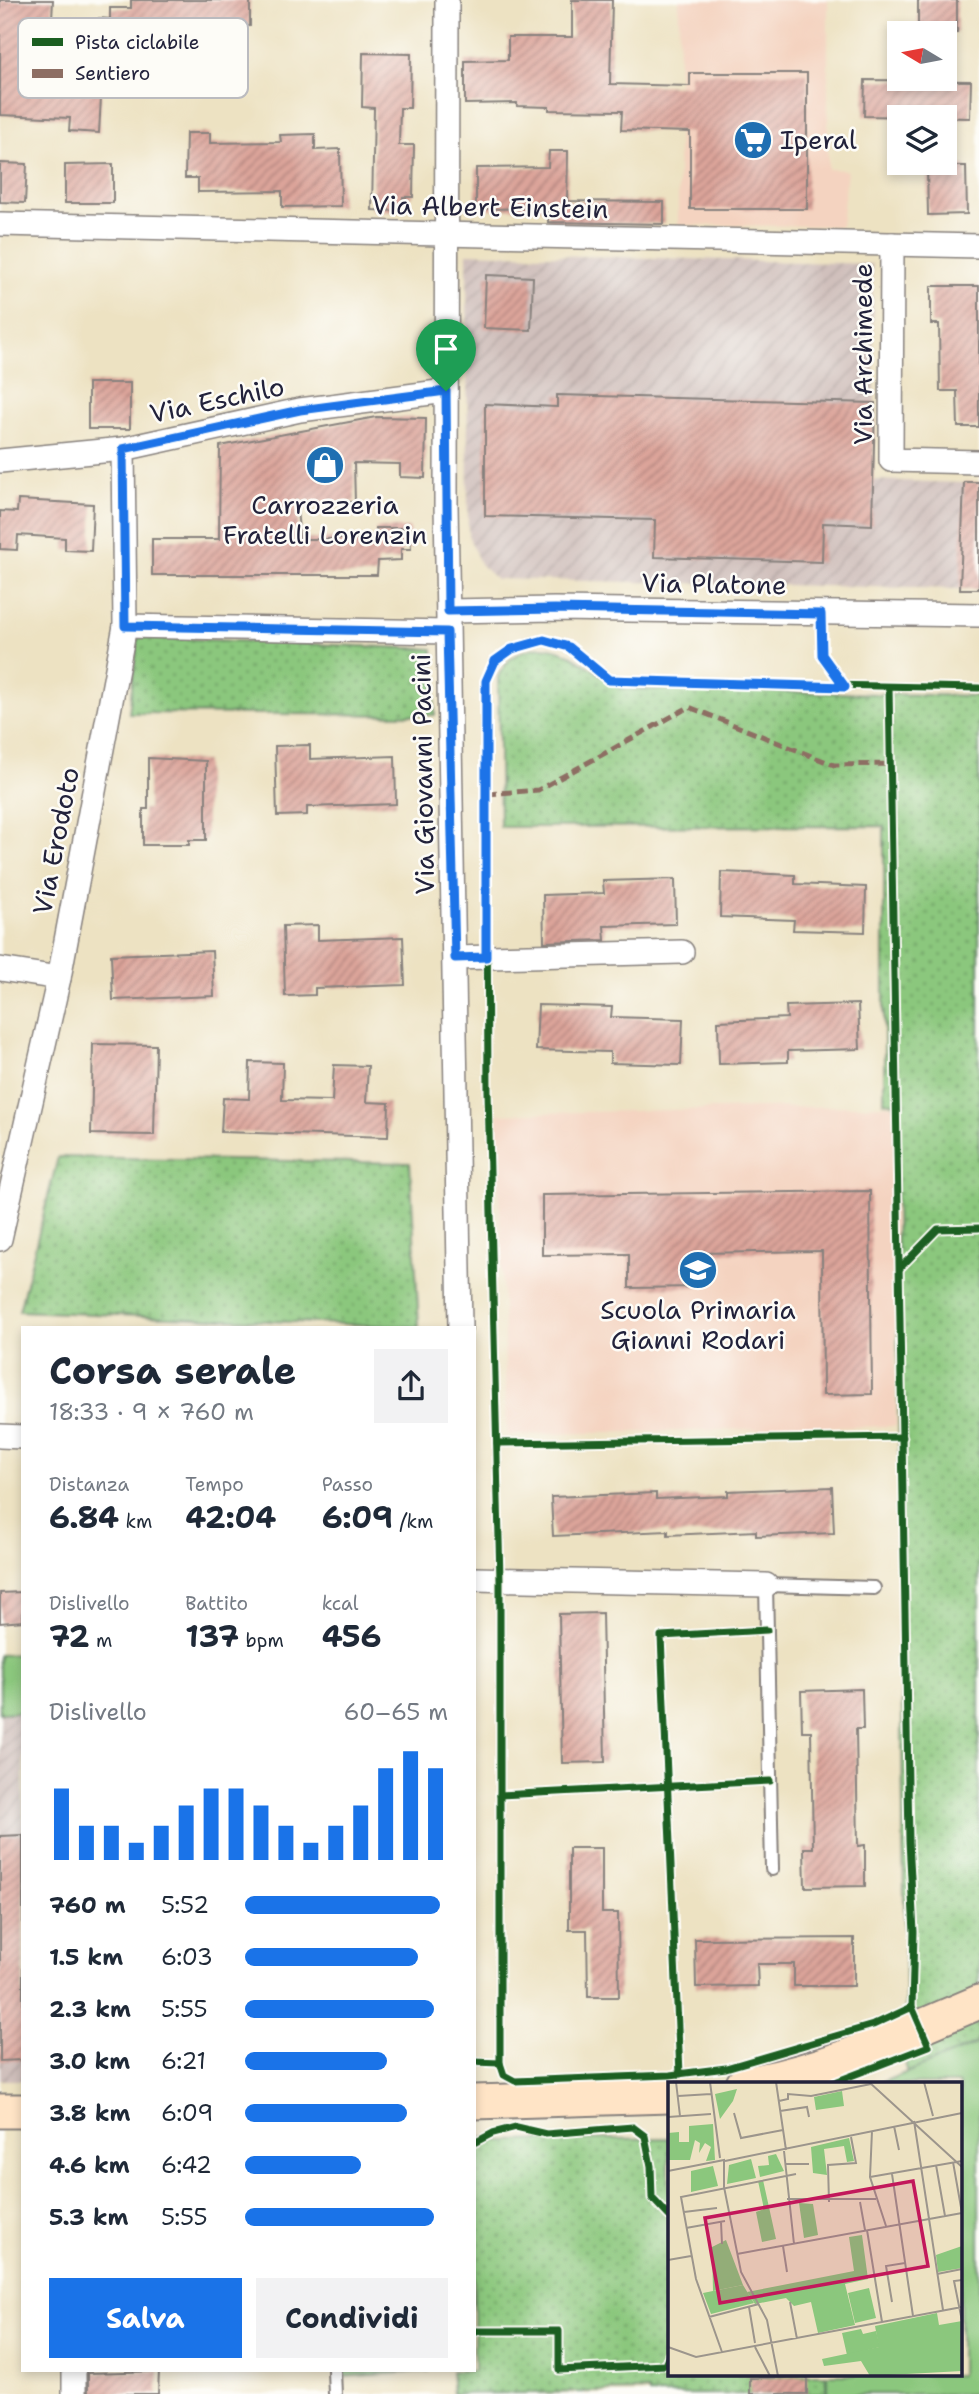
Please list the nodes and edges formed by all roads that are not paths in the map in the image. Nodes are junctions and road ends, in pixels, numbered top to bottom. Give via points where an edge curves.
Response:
1 (447, 0) edge
2 (0, 224) edge
3 (446, 233) junction
4 (892, 244) junction
5 (979, 246) edge
6 (446, 391) junction
7 (123, 449) junction
8 (0, 460) edge
9 (979, 462) edge
10 (979, 615) edge
11 (447, 622) junction
12 (125, 626) junction
13 (682, 952) dead end
14 (455, 958) junction
15 (0, 969) edge
16 (59, 978) junction
17 (0, 1239) edge
18 (460, 1326) edge
19 (0, 1436) edge
20 (21, 1437) edge
21 (476, 1579) edge
22 (766, 1585) junction
23 (874, 1588) dead end
24 (772, 1869) dead end
25 (979, 2003) edge
26 (757, 2082) edge
27 (668, 2096) edge
28 (476, 2102) edge
29 (0, 2111) edge
30 (21, 2111) edge
31 (75, 2372) edge
32 (334, 2372) edge
33 (74, 2394) edge
34 (335, 2394) edge

1 - 3 street, Via Giovanni Pacini
2 - 3 street, Via Albert Einstein
3 - 4 street, Via Albert Einstein
3 - 6 street, Via Giovanni Pacini
4 - 5 street, Via Albert Einstein
4 - 9 street, Via Archimede via 891,460
6 - 7 street, Via Eschilo via 300,410
6 - 11 street, Via Giovanni Pacini
7 - 8 street, Via Eschilo
7 - 12 street, Via Erodoto
10 - 11 street, Via Platone via 555,609
11 - 12 street, Via Platone
11 - 14 street, Via Giovanni Pacini
12 - 16 street, Via Erodoto
13 - 14 street
14 - 18 street, Via Giovanni Pacini
15 - 16 street
16 - 17 street, Via Erodoto
19 - 20 street
21 - 22 street
22 - 23 lane
22 - 24 lane
25 - 26 street via 877,2045
27 - 28 street
29 - 30 street
31 - 33 street
32 - 34 lane

